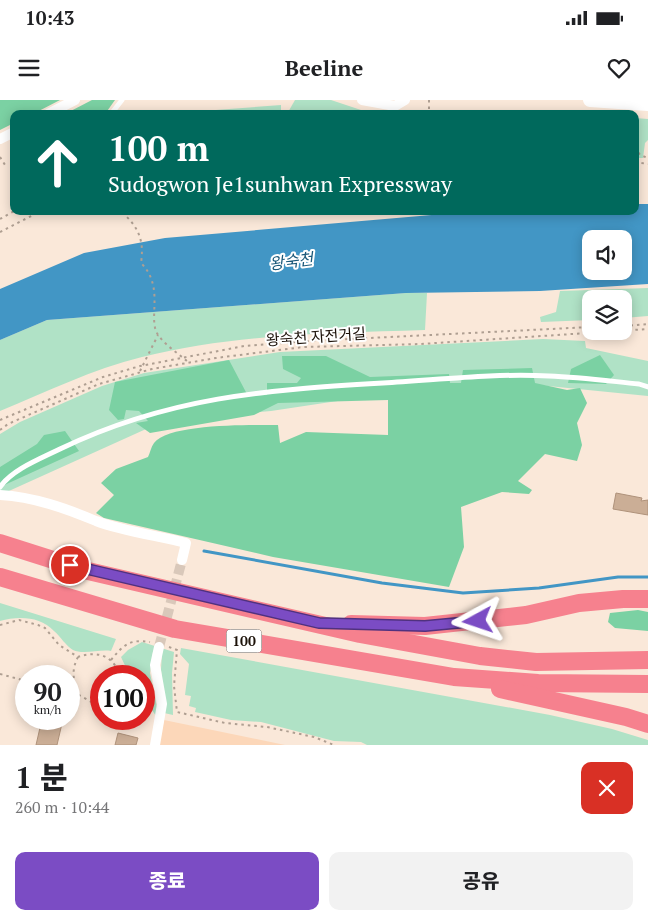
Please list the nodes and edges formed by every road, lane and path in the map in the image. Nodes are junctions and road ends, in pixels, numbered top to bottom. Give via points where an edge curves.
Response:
1 (75, 100) edge
2 (122, 100) edge
3 (362, 100) edge
4 (404, 100) edge
5 (590, 100) edge
6 (601, 100) edge
7 (648, 104) edge
8 (56, 110) edge
9 (114, 110) edge
10 (0, 157) edge
11 (7, 168) dead end
12 (33, 215) edge
13 (126, 215) edge
14 (0, 232) edge
15 (648, 324) edge
16 (632, 325) edge
17 (582, 327) edge
18 (648, 329) edge
19 (158, 335) junction
20 (183, 357) junction
21 (189, 363) junction
22 (143, 365) junction
23 (140, 372) junction
24 (648, 387) edge
25 (0, 420) edge
26 (0, 430) edge
27 (0, 487) edge
28 (0, 495) edge
29 (0, 543) edge
30 (182, 560) tunnel mouth
31 (0, 577) edge
32 (648, 599) edge
33 (319, 623) junction
34 (0, 625) edge
35 (158, 645) junction
36 (78, 657) junction
37 (111, 660) junction
38 (648, 660) edge
39 (74, 665) edge
40 (114, 665) edge
41 (0, 674) edge
42 (454, 677) junction
43 (15, 679) edge
44 (648, 684) edge
45 (648, 724) edge
46 (155, 745) edge
47 (334, 745) edge

1 - 8 street
2 - 9 lane
3 - 4 street via 395,106
5 - 6 street
6 - 7 street
10 - 11 path
12 - 14 path
13 - 19 path via 135,225 143,246 141,263 148,271 156,294
15 - 16 path
17 - 20 path via 310,341 244,346
18 - 21 path, 왕숙천 자전거길 via 421,344 303,347
19 - 20 path
19 - 22 path
20 - 21 path
20 - 22 path
21 - 23 path, 왕숙천 자전거길
22 - 23 path
22 - 25 path via 103,377
23 - 26 path, 왕숙천 자전거길 via 99,384
24 - 27 lane via 548,376 486,376 244,393 190,403 121,423 43,458 6,478
28 - 30 street via 39,501 96,521 186,543
29 - 33 highway, 100 via 88,571
31 - 42 highway, 100 via 175,629
32 - 33 highway via 578,604 526,615 425,626
33 - 38 highway, 100 via 360,634 480,656 536,662
34 - 36 path via 19,620 38,624 59,645
35 - 37 path via 136,640 128,643
35 - 46 street via 155,666 162,704
35 - 47 path via 177,650 174,686 177,712 225,723 268,727
36 - 37 path via 95,654
36 - 39 path
37 - 40 path
41 - 43 path
42 - 44 highway, 100
42 - 45 highway

